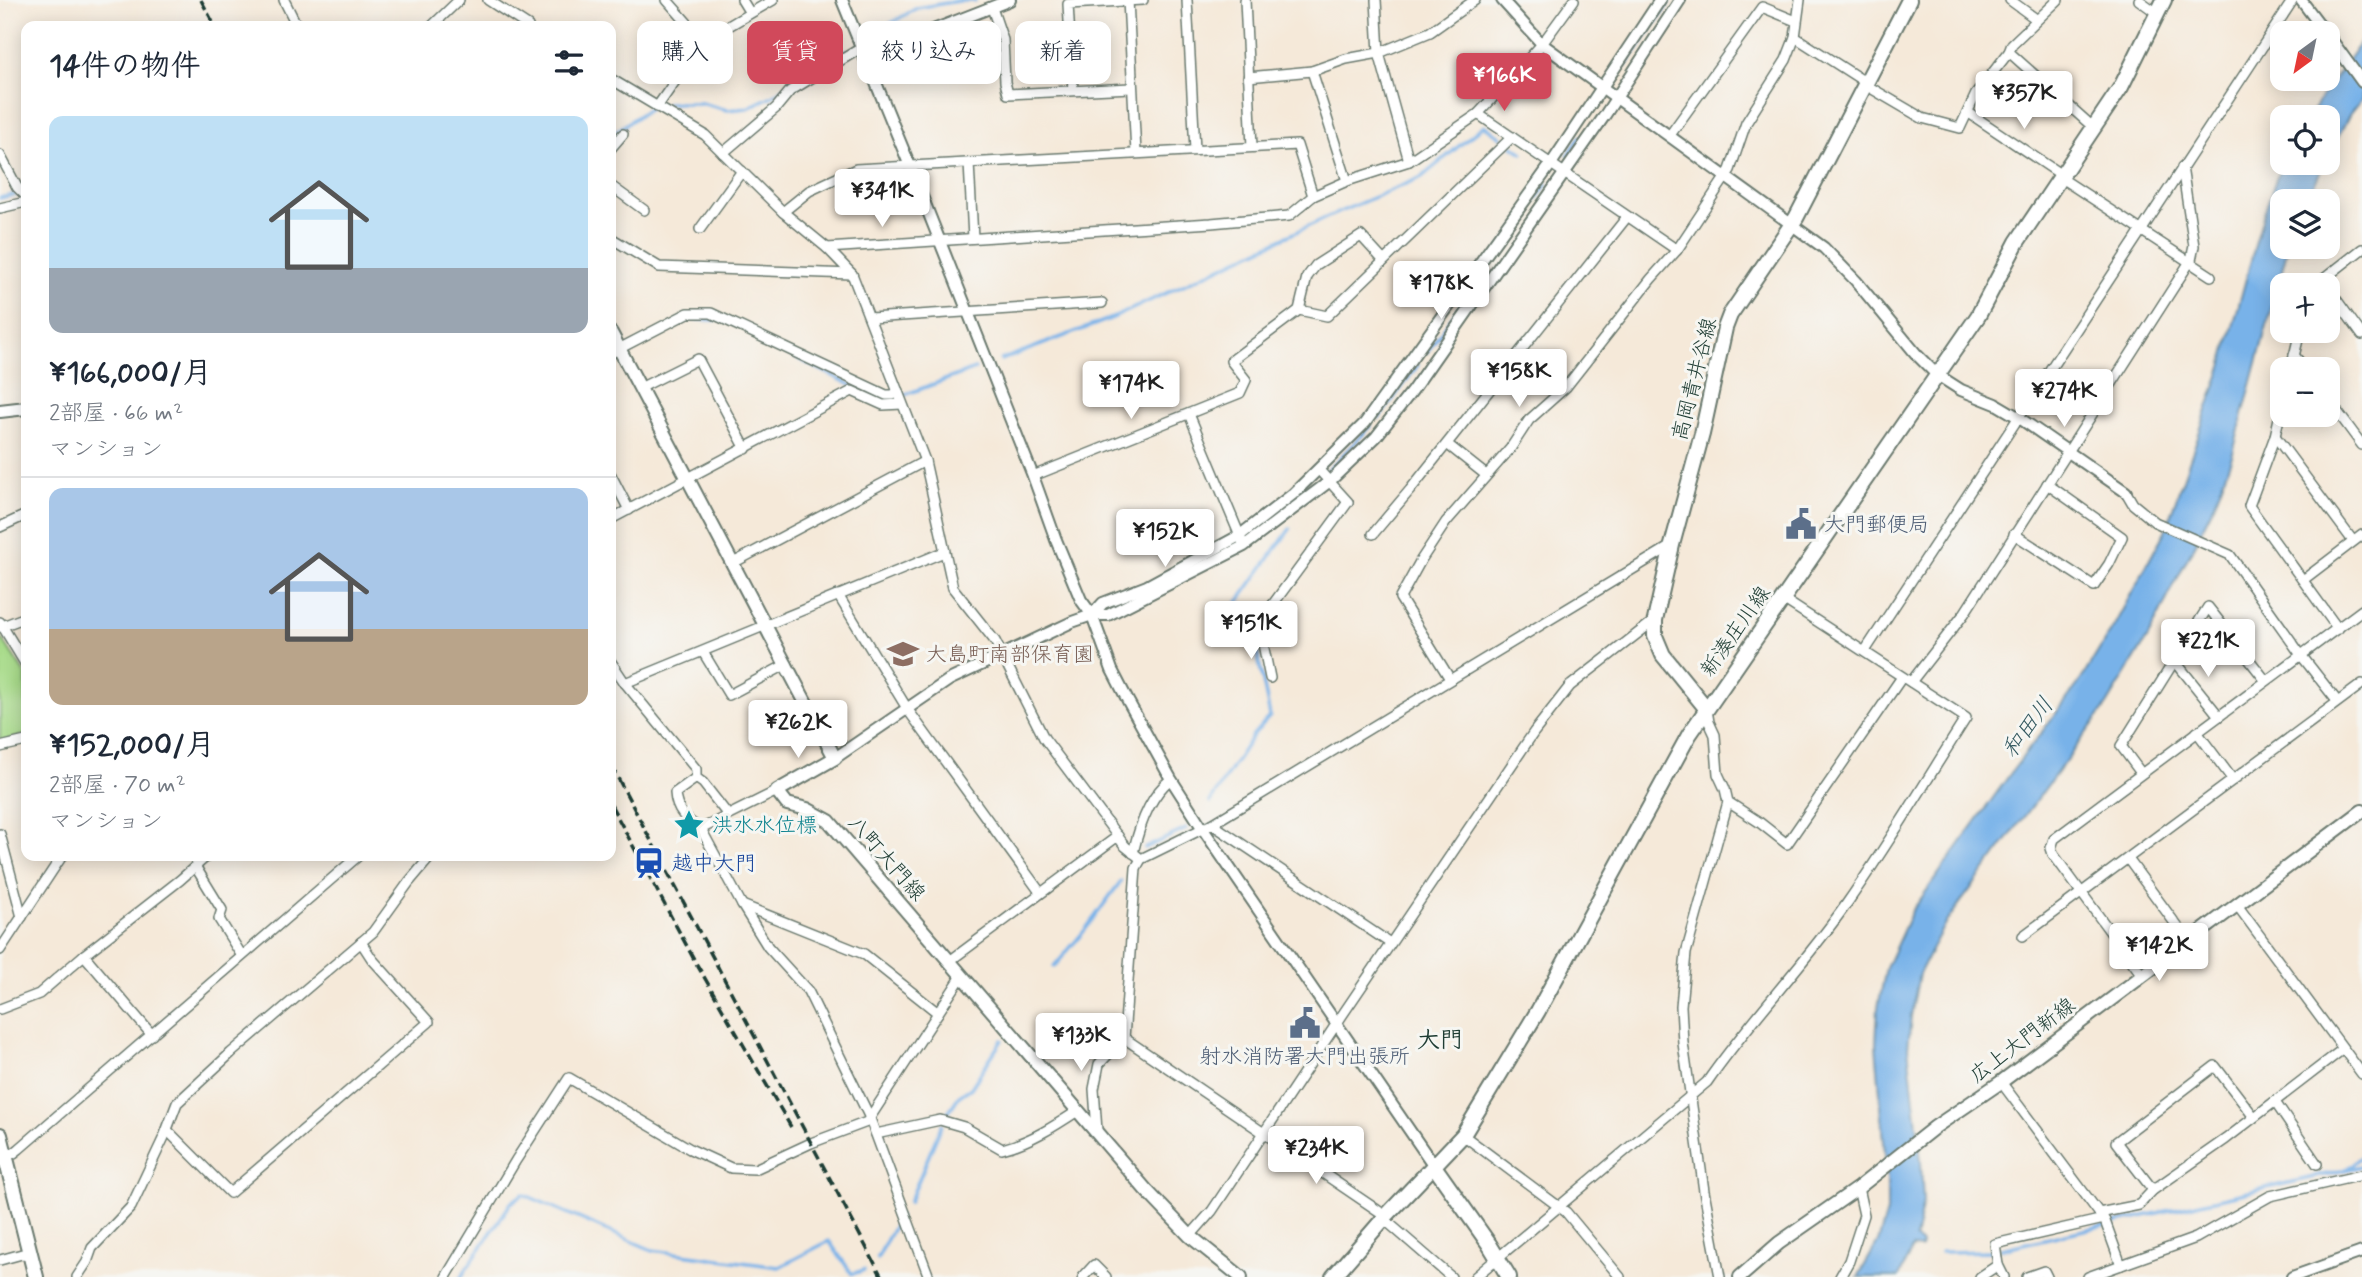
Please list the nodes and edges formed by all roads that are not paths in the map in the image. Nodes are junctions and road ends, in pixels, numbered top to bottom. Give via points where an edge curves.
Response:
1 (284, 0) edge
2 (459, 0) edge
3 (488, 0) edge
4 (667, 0) edge
5 (742, 0) edge
6 (773, 0) edge
7 (842, 0) edge
8 (1010, 0) edge
9 (1128, 0) edge
10 (1143, 0) edge
11 (1187, 0) edge
12 (1245, 0) edge
13 (1377, 0) edge
14 (1475, 0) edge
15 (1502, 0) edge
16 (1574, 0) edge
17 (1660, 0) edge
18 (1680, 0) edge
19 (1800, 0) edge
20 (1909, 0) edge
21 (2010, 0) edge
22 (2058, 0) edge
23 (2139, 0) edge
24 (2293, 0) edge
25 (2301, 0) edge
26 (2160, 6) edge
27 (992, 8) junction
28 (751, 13) junction
29 (2036, 19) junction
30 (294, 21) edge
31 (437, 21) edge
32 (520, 21) edge
33 (685, 21) edge
34 (954, 21) edge
35 (1796, 21) junction
36 (2317, 21) edge
37 (733, 24) edge
38 (1796, 37) junction
39 (857, 39) edge
40 (1542, 44) junction
41 (2009, 52) junction
42 (2340, 52) edge
43 (1379, 53) junction
44 (857, 55) edge
45 (1312, 71) junction
46 (1248, 77) junction
47 (616, 82) edge
48 (2362, 82) edge
49 (1865, 83) junction
50 (673, 84) edge
51 (876, 84) edge
52 (1603, 87) junction
53 (1131, 88) junction
54 (1073, 90) junction
55 (1616, 97) junction
56 (657, 107) junction
57 (1969, 113) junction
58 (1478, 114) junction
59 (2094, 128) junction
60 (622, 134) dead end
61 (1670, 135) junction
62 (1512, 137) junction
63 (616, 142) edge
64 (1252, 147) junction
65 (1195, 150) junction
66 (723, 153) junction
67 (1136, 153) junction
68 (0, 155) edge
69 (1409, 161) junction
70 (969, 163) junction
71 (1551, 164) junction
72 (911, 166) junction
73 (2182, 167) junction
74 (742, 171) junction
75 (1564, 172) junction
76 (1725, 177) junction
77 (2062, 177) junction
78 (1347, 181) junction
79 (616, 190) edge
80 (21, 191) edge
81 (1313, 196) junction
82 (21, 203) edge
83 (0, 208) edge
84 (644, 210) dead end
85 (783, 212) junction
86 (1627, 218) junction
87 (1792, 225) junction
88 (700, 229) dead end
89 (2141, 230) junction
90 (973, 238) junction
91 (939, 240) junction
92 (616, 243) edge
93 (827, 248) junction
94 (2362, 249) edge
95 (1677, 250) junction
96 (1383, 260) junction
97 (2190, 262) junction
98 (2335, 273) edge
99 (852, 274) junction
100 (2211, 276) dead end
101 (1102, 303) dead end
102 (2340, 306) edge
103 (1299, 310) junction
104 (968, 312) junction
105 (870, 318) junction
106 (2362, 335) edge
107 (2297, 343) edge
108 (616, 349) edge
109 (616, 352) edge
110 (2294, 355) edge
111 (1936, 374) junction
112 (640, 388) junction
113 (898, 391) junction
114 (902, 404) junction
115 (21, 409) edge
116 (0, 411) edge
117 (1189, 414) junction
118 (2340, 415) edge
119 (2018, 417) junction
120 (2276, 427) edge
121 (2274, 436) junction
122 (1447, 444) junction
123 (2362, 445) edge
124 (746, 449) junction
125 (2067, 452) junction
126 (925, 461) junction
127 (1319, 470) junction
128 (1486, 475) junction
129 (1033, 476) junction
130 (689, 478) junction
131 (1330, 481) junction
132 (2047, 484) junction
133 (616, 485) edge
134 (2126, 492) joint
135 (629, 510) junction
136 (616, 516) edge
137 (21, 517) edge
138 (0, 527) edge
139 (1373, 534) dead end
140 (2014, 534) junction
141 (2362, 535) edge
142 (1242, 541) junction
143 (2353, 541) junction
144 (1672, 545) junction
145 (944, 552) junction
146 (733, 563) junction
147 (2303, 580) junction
148 (838, 595) junction
149 (1783, 598) junction
150 (2362, 610) edge
151 (1091, 615) junction
152 (21, 619) edge
153 (1656, 620) junction
154 (1, 625) edge
155 (765, 625) junction
156 (2338, 629) junction
157 (1864, 651) junction
158 (703, 652) junction
159 (1002, 654) junction
160 (2301, 655) junction
161 (21, 658) edge
162 (2175, 661) junction
163 (787, 664) junction
164 (616, 670) edge
165 (1270, 678) dead end
166 (1450, 679) junction
167 (1907, 679) junction
168 (2266, 681) junction
169 (625, 684) junction
170 (2362, 684) edge
171 (2337, 701) junction
172 (1706, 708) junction
173 (908, 710) junction
174 (2219, 716) junction
175 (2197, 732) junction
176 (21, 742) edge
177 (0, 747) edge
178 (835, 758) junction
179 (2141, 773) junction
180 (696, 778) junction
181 (1171, 779) junction
182 (2233, 780) junction
183 (777, 791) junction
184 (1728, 802) junction
185 (2362, 811) edge
186 (728, 815) junction
187 (1208, 827) junction
188 (701, 829) junction
189 (0, 834) edge
190 (1118, 836) junction
191 (1137, 856) junction
192 (2128, 859) junction
193 (59, 861) edge
194 (201, 861) edge
195 (349, 861) edge
196 (427, 861) edge
197 (195, 866) junction
198 (1040, 892) junction
199 (2082, 893) junction
200 (742, 905) junction
201 (2237, 905) junction
202 (22, 917) junction
203 (2023, 936) dead end
204 (2189, 941) junction
205 (361, 942) junction
206 (1390, 943) junction
207 (0, 950) edge
208 (84, 955) junction
209 (242, 956) junction
210 (951, 960) junction
211 (2142, 975) junction
212 (962, 976) junction
213 (0, 1009) edge
214 (938, 1013) junction
215 (1337, 1023) junction
216 (152, 1035) junction
217 (1124, 1038) junction
218 (2343, 1049) junction
219 (2362, 1074) edge
220 (2001, 1082) junction
221 (1691, 1096) junction
222 (2275, 1102) junction
223 (1079, 1111) junction
224 (869, 1116) junction
225 (2253, 1117) junction
226 (167, 1130) junction
227 (1097, 1131) junction
228 (1264, 1132) junction
229 (876, 1134) junction
230 (0, 1135) edge
231 (1463, 1135) junction
232 (5, 1154) junction
233 (2317, 1164) dead end
234 (1434, 1166) junction
235 (2362, 1175) edge
236 (1862, 1184) junction
237 (2153, 1190) junction
238 (1560, 1206) junction
239 (1385, 1217) junction
240 (2104, 1221) junction
241 (1190, 1236) junction
242 (2362, 1252) edge
243 (30, 1255) junction
244 (1499, 1259) junction
245 (0, 1260) edge
246 (1998, 1265) junction
247 (2121, 1265) junction
248 (36, 1277) edge
249 (77, 1277) edge
250 (446, 1277) edge
251 (929, 1277) edge
252 (1083, 1277) edge
253 (1106, 1277) edge
254 (1241, 1277) edge
255 (1333, 1277) edge
256 (1451, 1277) edge
257 (1475, 1277) edge
258 (1509, 1277) edge
259 (1620, 1277) edge
260 (1720, 1277) edge
261 (1740, 1277) edge
262 (1840, 1277) edge
263 (1980, 1277) edge
264 (2004, 1277) edge
265 (2027, 1277) edge
266 (2047, 1277) edge
267 (2088, 1277) edge
268 (2292, 1277) edge

1 - 30 street
2 - 31 street
3 - 32 street
4 - 33 street
5 - 28 street
6 - 28 street
7 - 39 street
8 - 27 street
9 - 10 street
9 - 53 street
9 - 54 street via 1068,4
11 - 65 street
12 - 46 street
13 - 43 street
14 - 43 street via 1430,32
15 - 40 street
16 - 40 street
17 - 52 street
18 - 55 street
19 - 35 street
20 - 49 main road, 高岡青井谷線
21 - 29 street
22 - 29 street
23 - 26 street
24 - 73 street
25 - 36 street
26 - 59 main road, 新湊庄川線 via 2121,87
27 - 34 street
27 - 54 street via 1003,40 1008,94
28 - 37 street
29 - 41 street
35 - 38 street
35 - 61 street via 1762,6
38 - 49 street
38 - 76 street via 1746,122
40 - 52 street
40 - 58 street
41 - 57 street via 1976,94
41 - 59 street
42 - 48 street
43 - 45 street
43 - 69 street
44 - 66 street via 790,91
45 - 46 street
45 - 78 street
46 - 64 street
47 - 56 street
49 - 57 street via 1922,118 1960,128
49 - 87 main road, 高岡青井谷線
50 - 56 street
51 - 72 street
52 - 55 street
52 - 71 street
53 - 54 street
53 - 67 street
55 - 61 street
55 - 75 street
56 - 66 street via 705,135
57 - 77 street
58 - 62 street
58 - 69 street
59 - 77 main road, 新湊庄川線
60 - 63 street
61 - 76 street
62 - 71 street
62 - 96 street
64 - 65 street
64 - 81 street via 1297,145
65 - 67 street
66 - 74 street
67 - 70 street
68 - 80 street
69 - 78 street
70 - 72 street
70 - 90 street
71 - 75 street
71 - 127 street via 1365,423
72 - 85 street via 856,169 808,191
72 - 91 street
73 - 89 street
73 - 97 street via 2194,246
74 - 85 street
74 - 88 street
75 - 86 street
75 - 131 street via 1412,391 1376,437
76 - 87 street
76 - 95 street
77 - 89 street
77 - 111 main road, 新湊庄川線 via 2017,242 1978,316
78 - 81 street
79 - 84 street
81 - 90 street via 1289,216
82 - 83 street
85 - 93 street
86 - 95 street
86 - 122 street
87 - 111 street via 1824,248 1856,281
87 - 144 main road, 高岡青井谷線 via 1730,315
89 - 97 street
89 - 119 street
90 - 91 street
91 - 93 street
91 - 104 street
92 - 99 street via 659,267
93 - 99 street
94 - 98 street
95 - 128 street via 1566,387 1529,420
96 - 103 street via 1327,316
96 - 103 street via 1361,236 1316,265 1307,277
97 - 100 street
97 - 125 street
99 - 105 street
101 - 104 street
102 - 106 street
103 - 117 street via 1231,361 1246,380 1240,393
104 - 105 street
104 - 129 street
105 - 113 street
107 - 110 street
108 - 113 street via 688,313 711,313 886,395
109 - 112 main road
111 - 119 street
111 - 149 main road, 新湊庄川線
112 - 124 street via 698,359
112 - 130 main road
113 - 114 street
114 - 124 street via 883,405 852,391
114 - 126 street
115 - 116 main road
117 - 129 street
117 - 142 street
118 - 123 street
119 - 125 street
119 - 157 street
120 - 121 street
121 - 143 street
121 - 147 street via 2249,506
122 - 128 street
122 - 139 street
124 - 130 street
125 - 132 street
125 - 134 street
126 - 145 street
126 - 146 street
127 - 131 street
127 - 142 street
128 - 166 street via 1446,522 1400,598
129 - 151 street
130 - 135 street
130 - 146 main road
131 - 142 street
131 - 165 street via 1348,502 1252,633 1262,639
132 - 140 street
132 - 140 street via 2122,537 2109,564 2094,586
133 - 135 street
134 - 160 street via 2155,522 2230,555
135 - 136 street
137 - 138 street
140 - 167 street via 1964,614
141 - 143 street
142 - 151 street via 1103,603
143 - 147 street
144 - 153 main road, 高岡青井谷線
144 - 166 street
145 - 148 street
145 - 159 street via 953,588
146 - 155 main road
147 - 156 street
148 - 155 street
148 - 173 street
149 - 157 street
149 - 172 main road, 新湊庄川線
150 - 156 street
151 - 159 street
151 - 181 street via 1112,670
152 - 154 street
153 - 172 main road, 高岡青井谷線 via 1655,636 1663,655
153 - 206 street via 1570,686
154 - 161 street
155 - 158 street
155 - 163 main road
156 - 160 street
157 - 167 street
158 - 163 street via 729,695
158 - 169 street
159 - 173 street via 949,680
159 - 190 street via 1044,738
160 - 168 street
160 - 171 street
162 - 168 street via 2208,607
162 - 174 street
162 - 179 street via 2121,746
163 - 178 main road
164 - 169 street
166 - 187 street
167 - 184 street via 1787,844
167 - 221 street via 1966,718 1838,916 1707,1082
168 - 174 street
169 - 180 street via 696,769
170 - 171 street
171 - 182 street
172 - 184 street
172 - 231 main road, 新湊庄川線
173 - 178 street
173 - 198 street
174 - 175 street
175 - 179 street
175 - 182 street
176 - 177 street
178 - 183 main road
179 - 199 street via 2054,839 2053,854
180 - 186 street
180 - 188 street via 675,793 676,806
181 - 187 street
181 - 191 street via 1139,825
182 - 192 street
183 - 186 street
183 - 210 main road, 八町大門線 via 787,804 829,821
184 - 221 street via 1686,953 1681,1006
185 - 201 main road, 広上大門新線
186 - 188 street
187 - 191 street
187 - 206 street
187 - 215 street
188 - 200 street
189 - 202 street
190 - 191 street
190 - 198 street
191 - 217 street
192 - 199 street
192 - 204 street
193 - 202 street
194 - 197 street
195 - 209 street
196 - 205 street
197 - 208 street
197 - 209 street via 222,910 219,919
198 - 210 street
199 - 203 street
199 - 211 street
200 - 214 street via 864,954
200 - 224 street via 768,947 808,991
201 - 204 main road, 広上大門新線
201 - 218 street
202 - 207 street
204 - 211 main road, 広上大門新線
205 - 226 street via 177,1103
205 - 226 street via 429,1022 230,1193
206 - 215 street
208 - 213 street via 39,994
208 - 216 street
209 - 216 street
210 - 212 main road, 八町大門線
211 - 220 main road, 広上大門新線
212 - 214 street
212 - 223 main road, 八町大門線
214 - 224 street
215 - 228 street
215 - 234 street
216 - 232 street via 19,1149
217 - 227 street via 1099,1064 1094,1089
217 - 228 street
218 - 219 street
218 - 222 street
220 - 236 main road, 広上大門新線
220 - 240 street
221 - 238 street
221 - 260 street
222 - 225 street
222 - 233 street
223 - 227 main road, 八町大門線
223 - 229 street via 1016,1146 1002,1149 964,1127 940,1120
224 - 229 street
224 - 250 street via 867,1122 755,1169 731,1168 569,1078
225 - 237 street
225 - 237 street via 2215,1066 2116,1142
226 - 249 street via 131,1207 92,1248
227 - 241 main road, 八町大門線
228 - 239 street
228 - 241 street via 1212,1212
229 - 251 street
230 - 232 main road
231 - 234 main road, 新湊庄川線
231 - 238 street
232 - 243 main road
234 - 239 main road, 新湊庄川線
234 - 244 main road
235 - 247 street via 2270,1196 2196,1238
236 - 261 main road, 広上大門新線
236 - 262 street via 1864,1215
237 - 240 street via 2139,1205
238 - 244 street
238 - 259 street
239 - 255 main road, 新湊庄川線
239 - 256 street
240 - 246 street via 1995,1244
240 - 247 street
241 - 254 main road, 八町大門線
242 - 268 street
243 - 245 street
243 - 248 main road
244 - 257 street
244 - 258 main road
246 - 263 street
246 - 264 street
247 - 267 street
252 - 253 street via 1094,1265
265 - 266 street via 2044,1271

